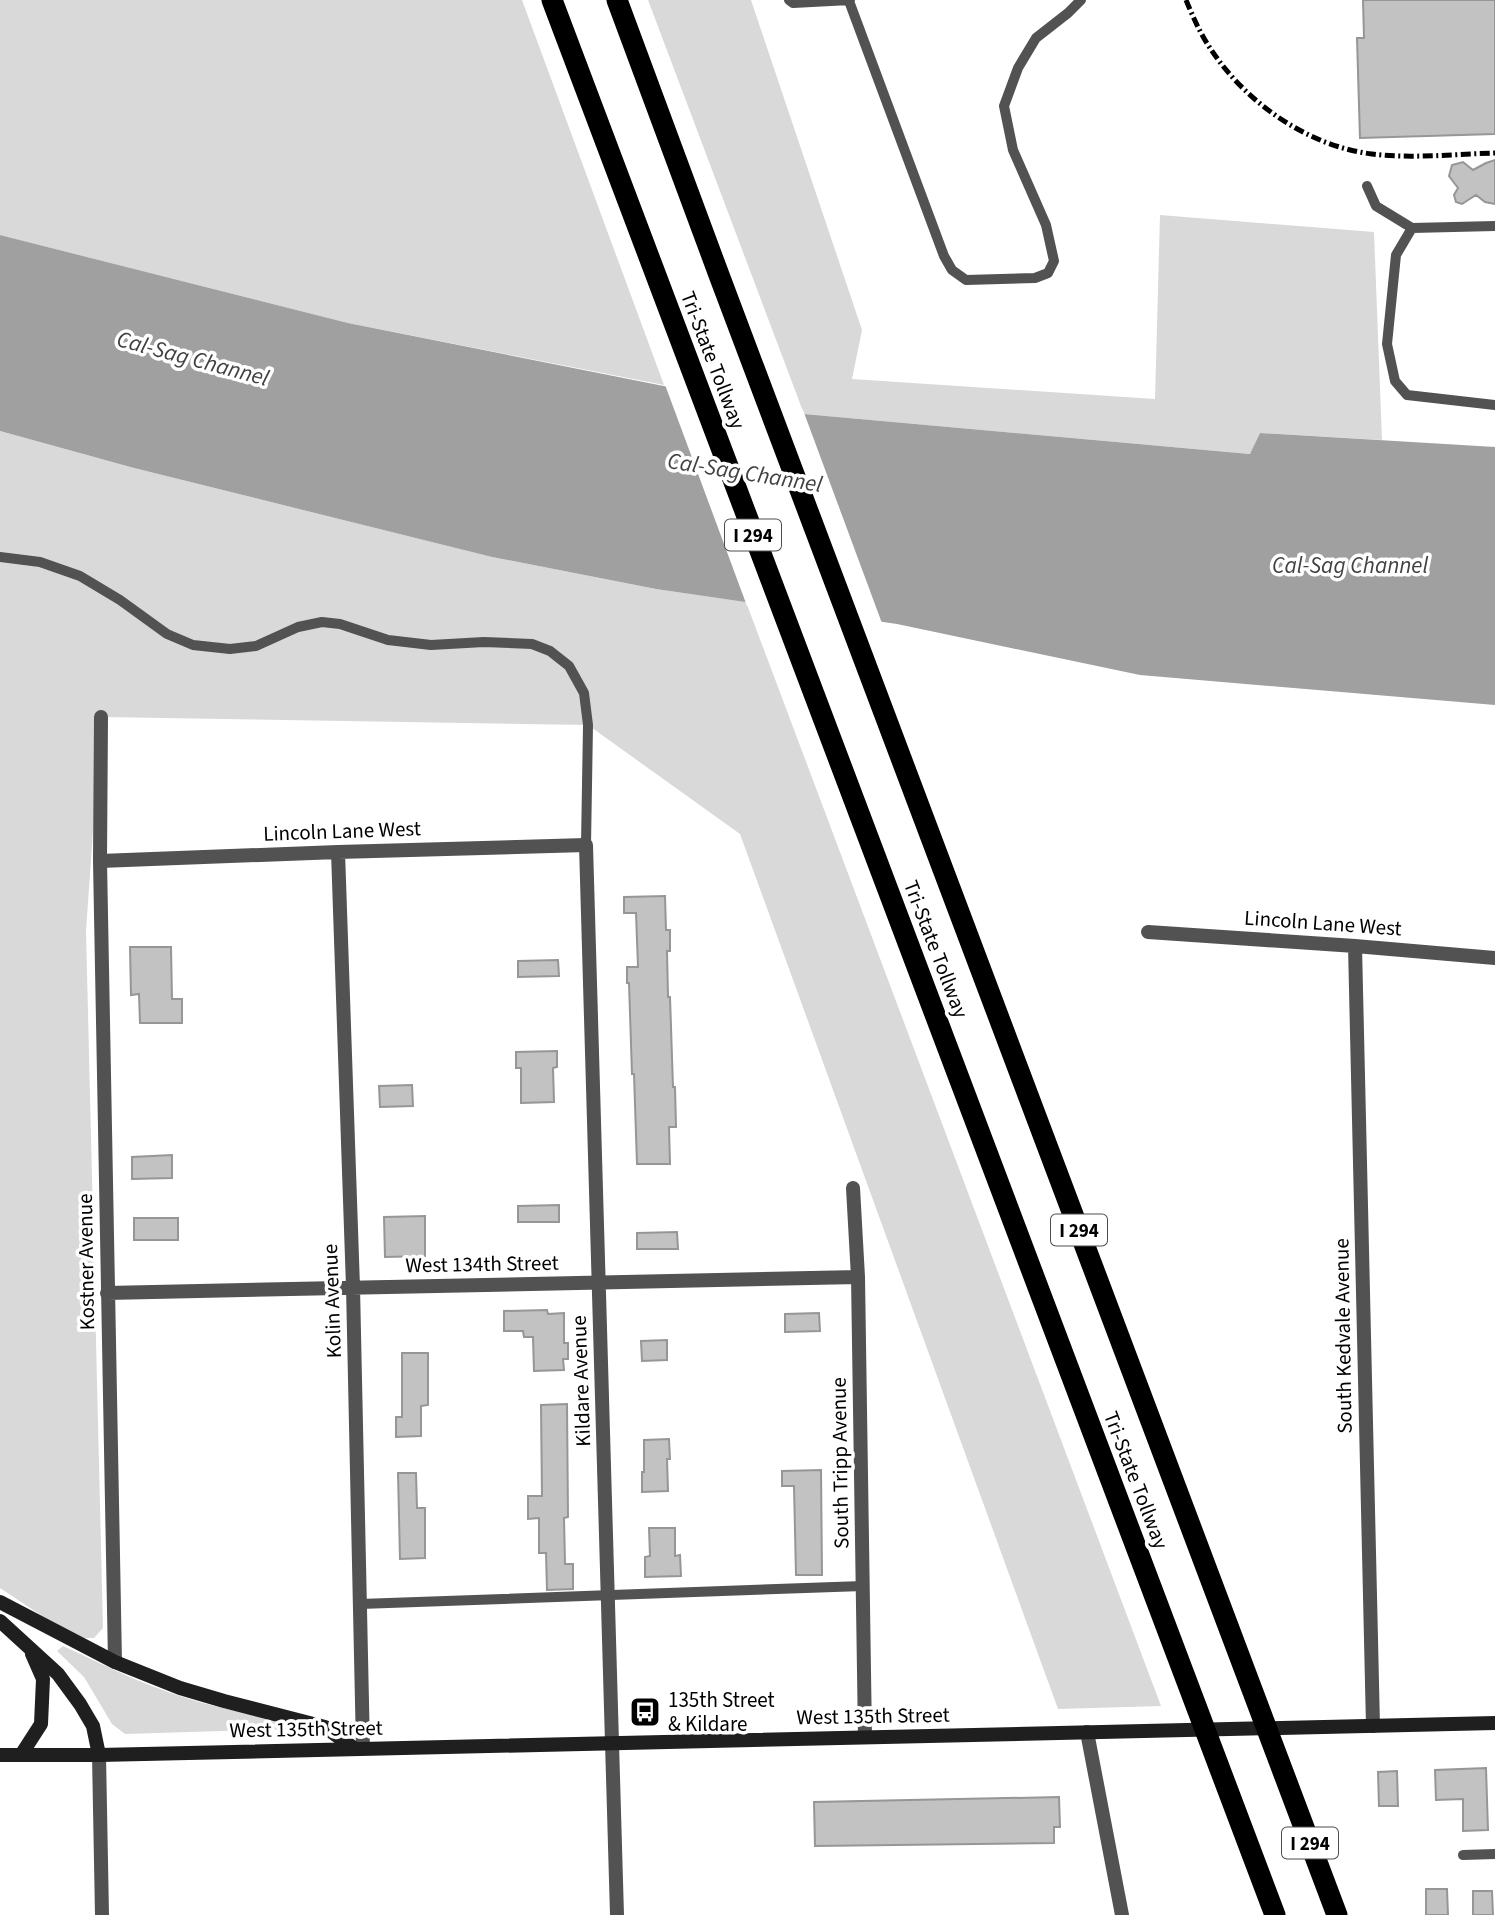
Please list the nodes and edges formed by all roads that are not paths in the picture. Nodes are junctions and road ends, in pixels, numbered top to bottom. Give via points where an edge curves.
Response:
1 (552, 0) edge
2 (617, 0) edge
3 (789, 0) edge
4 (849, 0) edge
5 (1081, 0) edge
6 (1367, 186) dead end
7 (1495, 226) edge
8 (1412, 228) junction
9 (1495, 405) edge
10 (0, 557) edge
11 (101, 717) dead end
12 (586, 845) junction
13 (338, 852) junction
14 (100, 861) junction
15 (1148, 932) dead end
16 (1355, 946) junction
17 (1495, 958) edge
18 (853, 1188) dead end
19 (858, 1277) junction
20 (599, 1282) junction
21 (353, 1287) junction
22 (107, 1293) junction
23 (863, 1586) junction
24 (608, 1595) junction
25 (0, 1602) edge
26 (360, 1604) junction
27 (0, 1621) edge
28 (28, 1646) junction
29 (115, 1662) junction
30 (1495, 1723) edge
31 (1373, 1726) junction
32 (1087, 1732) junction
33 (865, 1737) junction
34 (611, 1743) junction
35 (359, 1749) junction
36 (0, 1755) edge
37 (21, 1755) junction
38 (99, 1755) junction
39 (1495, 1854) edge
40 (1463, 1855) dead end
41 (102, 1915) edge
42 (617, 1915) edge
43 (1122, 1915) edge
44 (1275, 1915) edge
45 (1337, 1915) edge

1 - 44 highway, Tri-State Tollway / I 294
2 - 45 highway, Tri-State Tollway / I 294
3 - 4 lane
4 - 5 lane via 944,256 951,270 966,279 1035,278 1048,273 1054,261 1046,225 1013,150 1004,106 1018,68 1036,38
6 - 8 lane via 1376,206
7 - 8 lane
8 - 9 lane via 1396,255 1387,344 1395,382 1407,396
10 - 12 lane via 40,562 80,576 167,634 193,645 256,646 298,627 322,622 399,642 532,644 550,651 569,666 584,693 588,725
11 - 14 street, Kostner Avenue
12 - 13 street, Lincoln Lane West
12 - 20 street, Kildare Avenue
13 - 14 street, Lincoln Lane West
13 - 21 street, Kolin Avenue
14 - 22 street, Kostner Avenue
15 - 16 street, Lincoln Lane West
16 - 17 street, Lincoln Lane West
16 - 31 street, South Kedvale Avenue
18 - 19 street, South Tripp Avenue
19 - 20 street, West 134th Street
19 - 23 street, South Tripp Avenue
20 - 21 street, West 134th Street
20 - 24 street, Kildare Avenue
21 - 22 street, West 134th Street
21 - 26 street, Kolin Avenue
22 - 29 street, Kostner Avenue
23 - 24 lane
23 - 33 street, South Tripp Avenue
24 - 26 lane
24 - 34 street, Kildare Avenue
25 - 29 street
26 - 35 street, Kolin Avenue
27 - 28 street
28 - 37 street via 43,1679 41,1724
28 - 38 street via 58,1674 80,1704 93,1726
29 - 35 street via 180,1688 325,1727
30 - 31 street, West 135th Street
31 - 32 street, West 135th Street
32 - 33 street, West 135th Street
32 - 43 street
33 - 34 street, West 135th Street
34 - 35 street, West 135th Street
34 - 42 street, Kildare Avenue
35 - 38 street, West 135th Street
36 - 37 street, West 135th Street
37 - 38 street, West 135th Street
38 - 41 street
39 - 40 lane

